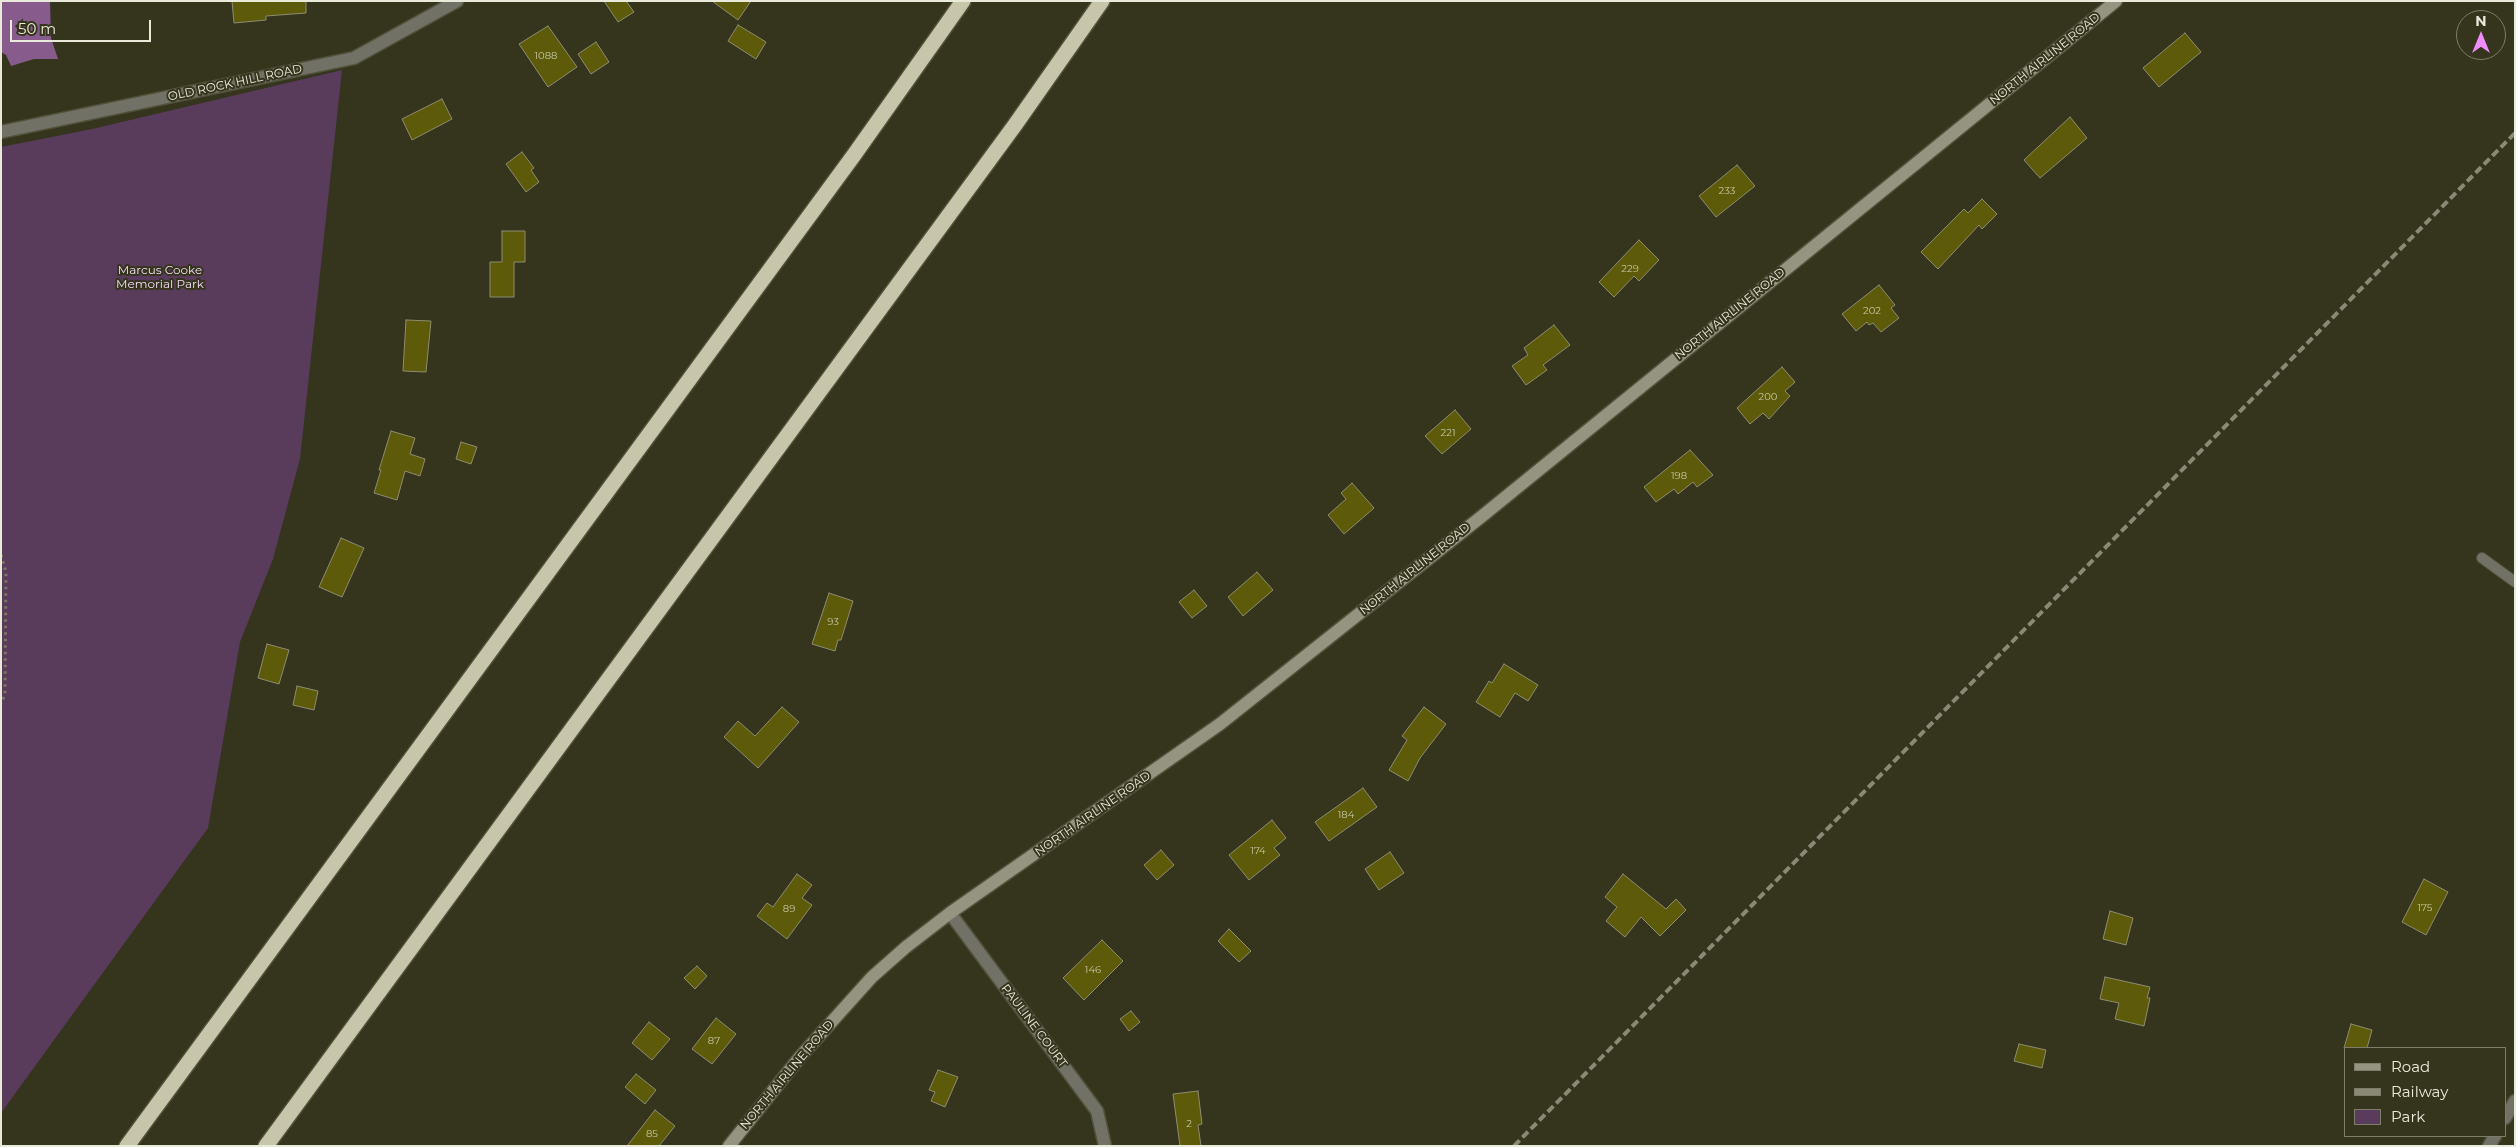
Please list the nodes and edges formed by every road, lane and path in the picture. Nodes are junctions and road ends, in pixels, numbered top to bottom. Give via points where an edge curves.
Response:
1 (457, 1) edge
2 (963, 1) edge
3 (1102, 1) edge
4 (2116, 1) edge
5 (1, 132) edge
6 (1, 556) edge
7 (2482, 558) dead end
8 (2515, 582) edge
9 (1, 704) edge
10 (950, 913) junction
11 (2515, 1101) edge
12 (2506, 1116) edge
13 (127, 1146) edge
14 (266, 1146) edge
15 (729, 1146) edge
16 (1105, 1146) edge

1 - 5 street, OLD ROCK HILL ROAD via 354,58
2 - 13 highway via 854,155
3 - 14 highway via 1009,133
4 - 10 main road, NORTH AIRLINE ROAD via 1220,724
6 - 9 path via 6,572 5,694
7 - 8 lane
10 - 15 main road, NORTH AIRLINE ROAD via 872,977 800,1057
10 - 16 street, PAULINE COURT via 1097,1111
11 - 12 street

